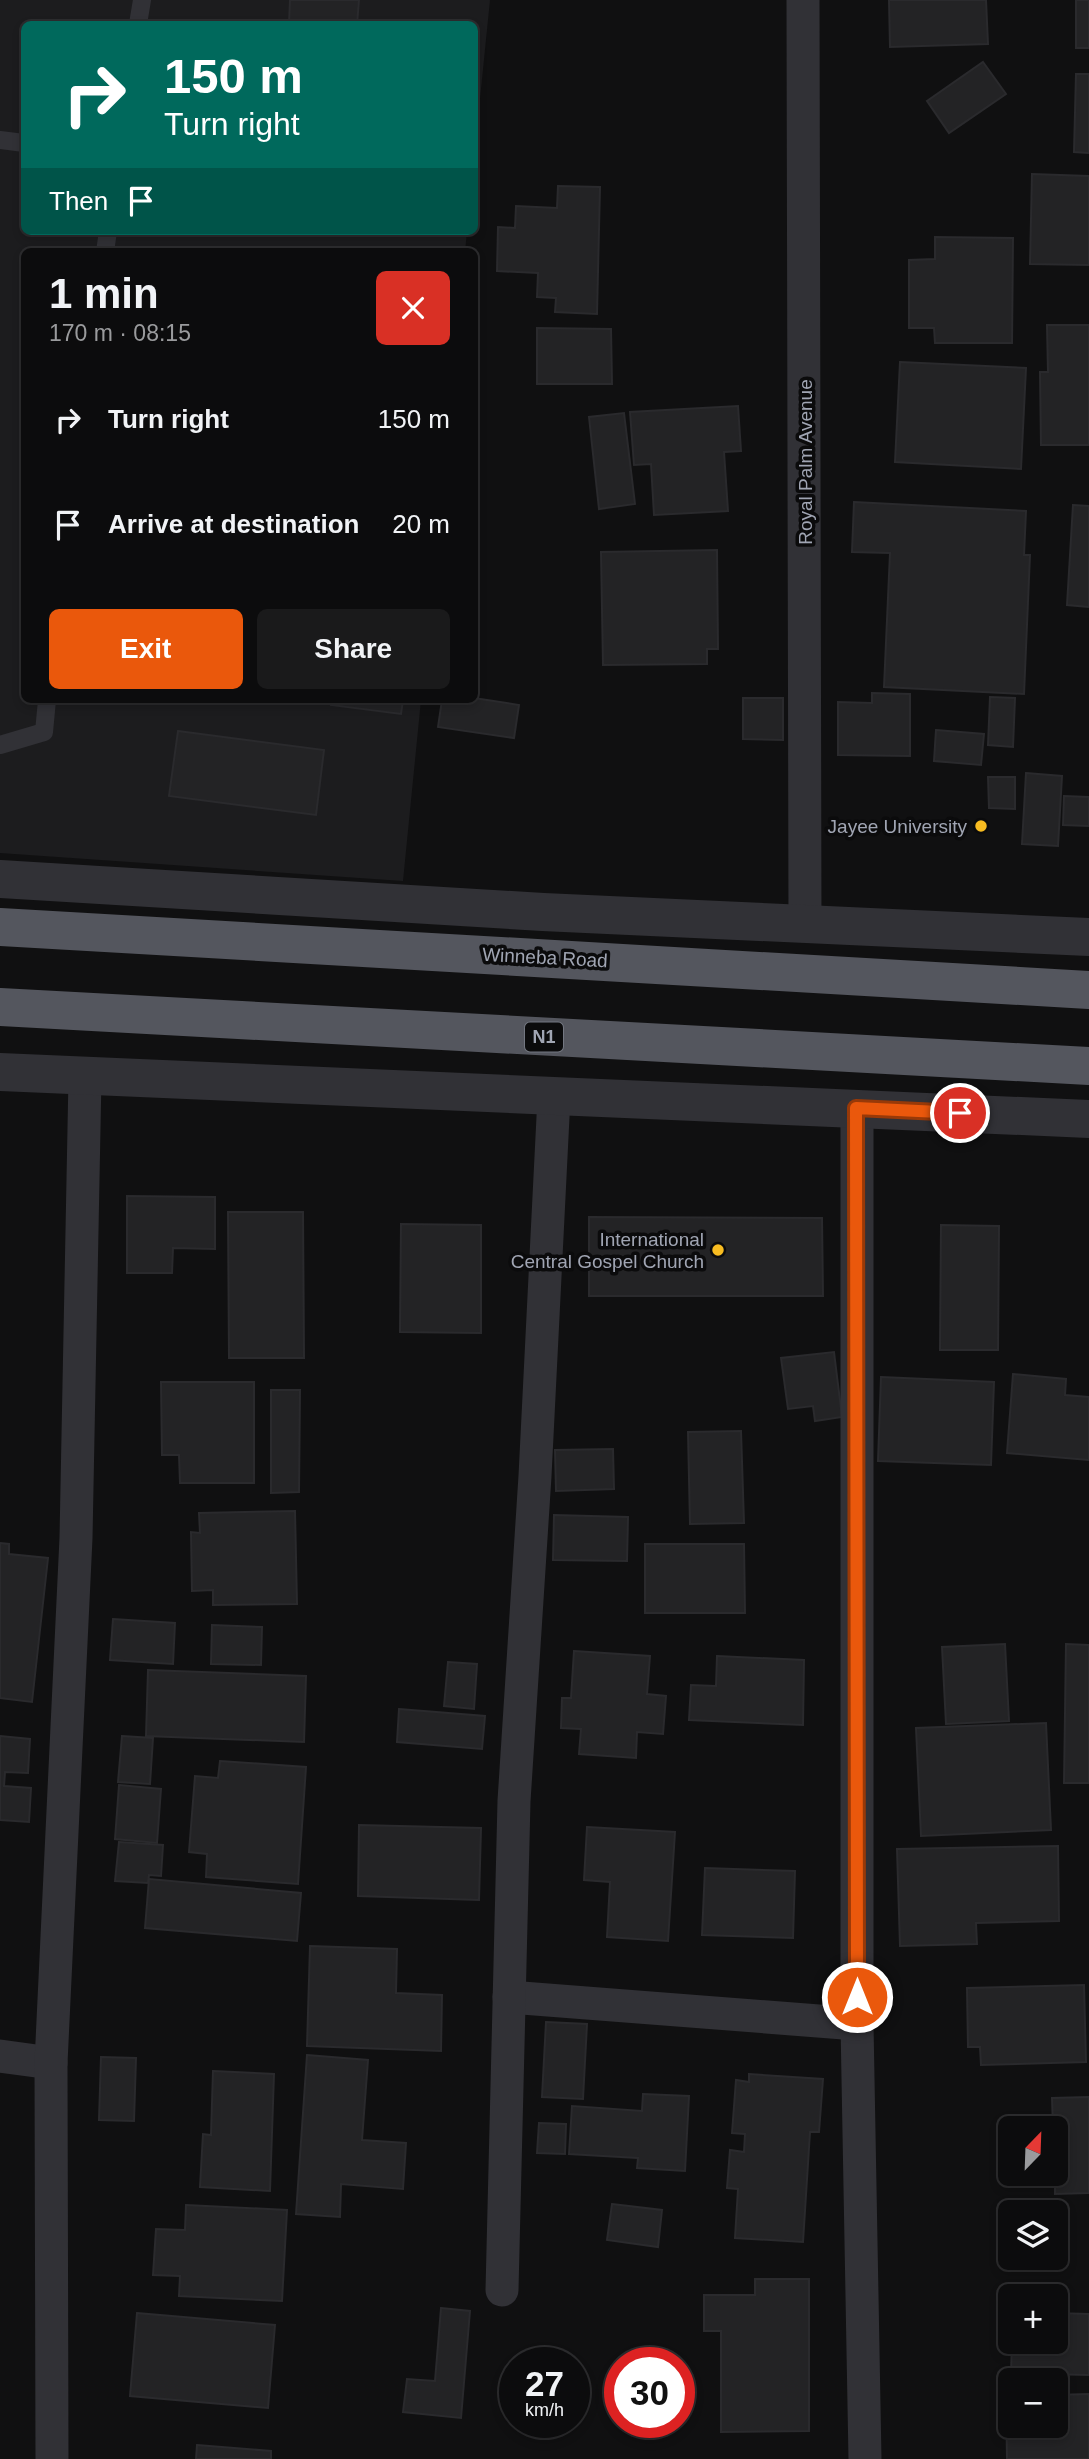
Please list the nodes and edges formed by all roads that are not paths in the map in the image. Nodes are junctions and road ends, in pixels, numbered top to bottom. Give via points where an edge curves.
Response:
1 (142, 0) edge
2 (803, 0) edge
3 (138, 21) edge
4 (0, 140) edge
5 (21, 143) edge
6 (47, 703) edge
7 (0, 745) edge
8 (0, 879) edge
9 (805, 925) junction
10 (0, 927) edge
11 (1089, 937) edge
12 (1089, 990) edge
13 (0, 1007) edge
14 (1089, 1066) edge
15 (0, 1072) edge
16 (85, 1077) junction
17 (554, 1097) junction
18 (856, 1108) junction
19 (1089, 1119) edge
20 (509, 1997) junction
21 (857, 2024) junction
22 (0, 2056) edge
23 (51, 2063) junction
24 (502, 2290) dead end
25 (52, 2459) edge
26 (865, 2459) edge

1 - 3 lane
2 - 9 street, Royal Palm Avenue
4 - 5 lane
6 - 7 lane via 44,732
8 - 9 street
9 - 11 street
10 - 12 highway, Winneba Road
13 - 14 highway, N1
15 - 16 street
16 - 17 street
16 - 23 street via 76,1538
17 - 18 street
17 - 20 street via 514,1801
18 - 19 street
18 - 21 street
20 - 21 street
20 - 24 street
21 - 26 street
22 - 23 street
23 - 25 street

